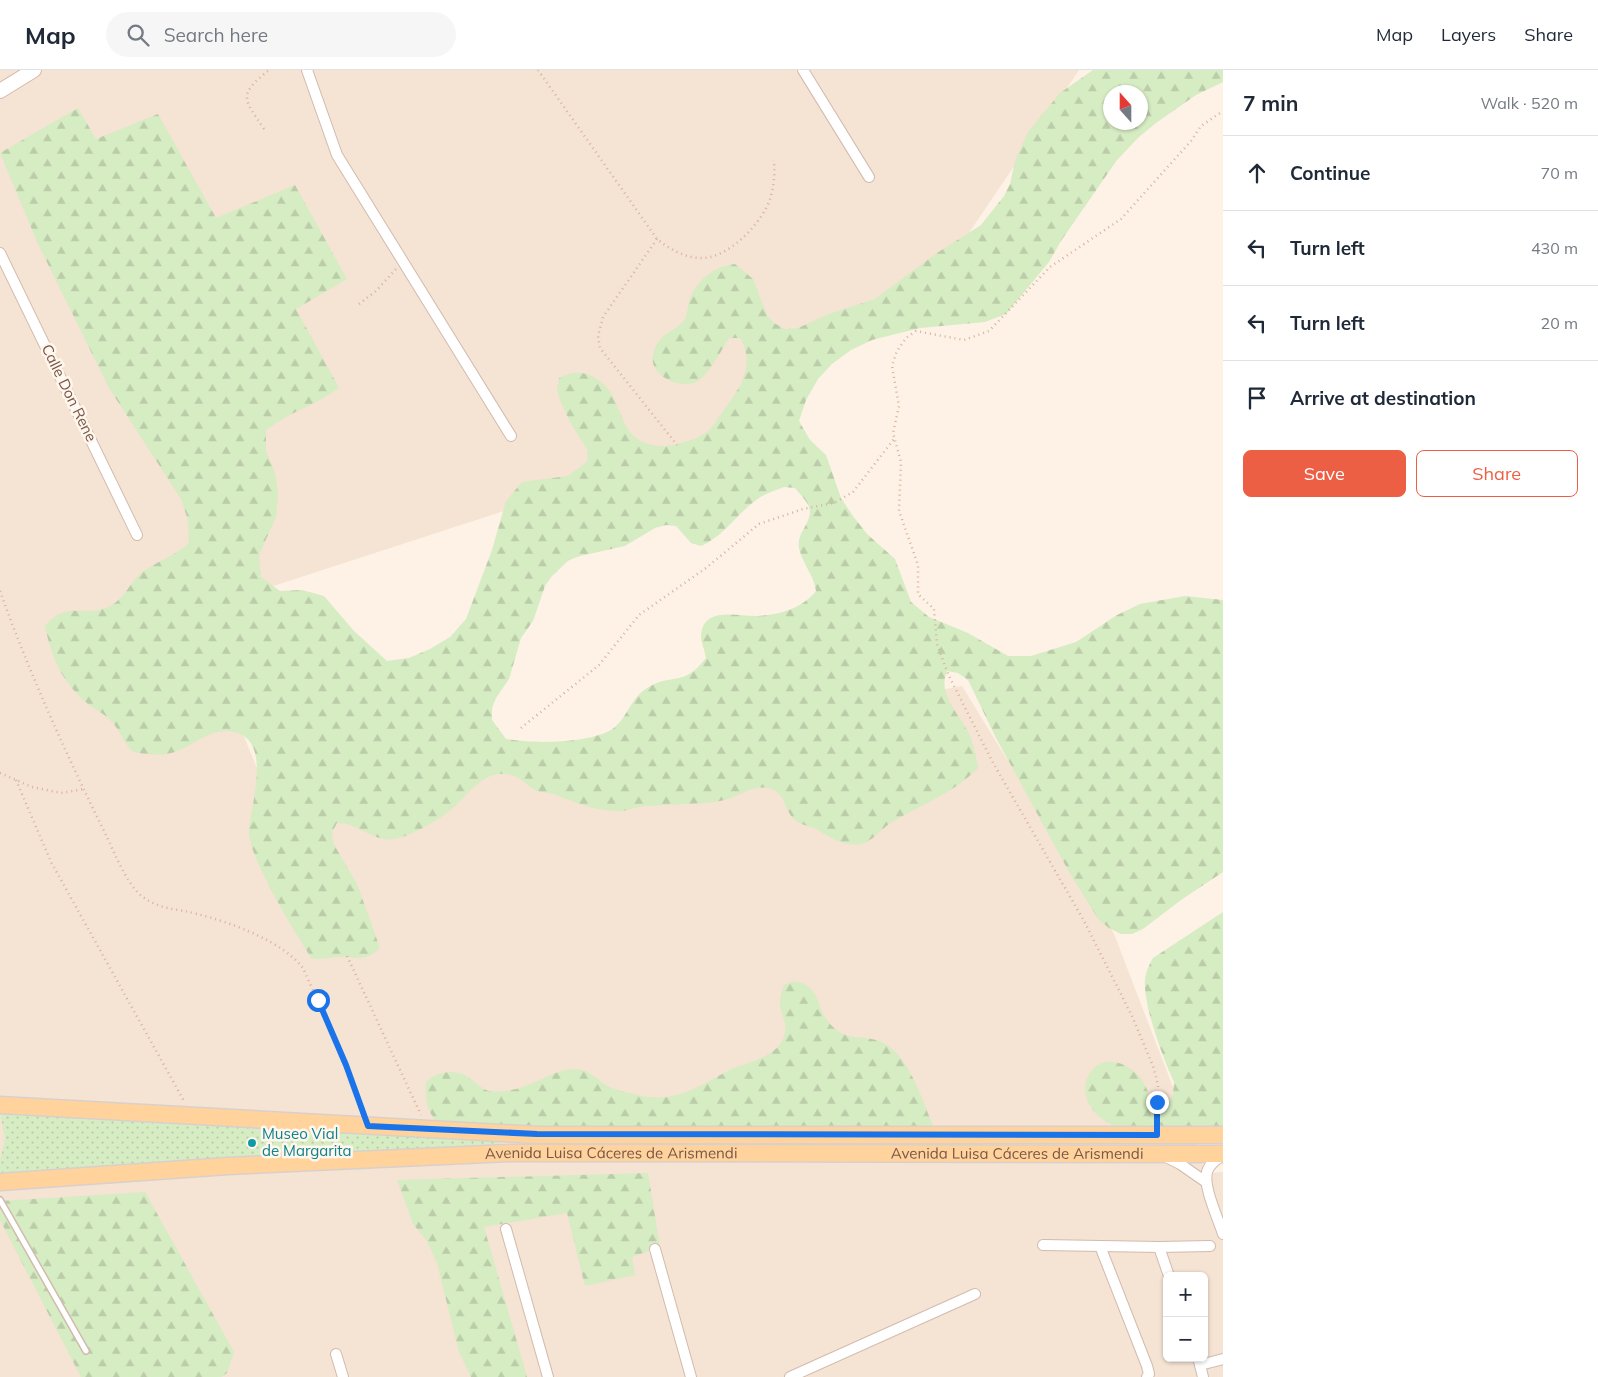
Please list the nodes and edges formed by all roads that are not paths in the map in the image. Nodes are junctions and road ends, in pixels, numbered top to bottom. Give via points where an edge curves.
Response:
1 (34, 70) edge
2 (307, 70) edge
3 (803, 70) edge
4 (0, 91) edge
5 (869, 177) dead end
6 (0, 253) edge
7 (510, 436) dead end
8 (137, 535) dead end
9 (0, 1105) edge
10 (1223, 1135) edge
11 (1160, 1154) junction
12 (1223, 1154) edge
13 (0, 1182) edge
14 (1206, 1182) junction
15 (0, 1200) edge
16 (506, 1230) dead end
17 (1223, 1234) edge
18 (1043, 1245) dead end
19 (1100, 1246) junction
20 (1210, 1246) dead end
21 (1159, 1247) junction
22 (655, 1249) dead end
23 (1168, 1272) edge
24 (975, 1294) dead end
25 (86, 1351) dead end
26 (336, 1354) dead end
27 (1223, 1359) edge
28 (1208, 1361) edge
29 (1199, 1362) edge
30 (343, 1377) edge
31 (548, 1377) edge
32 (691, 1377) edge
33 (790, 1377) edge
34 (1147, 1377) edge
35 (1203, 1377) edge

1 - 4 street
2 - 7 street via 337,155
3 - 5 street
6 - 8 street, Calle Don Rene
9 - 10 main road, Avenida Luisa Cáceres de Arismendi via 537,1134
11 - 12 main road, Avenida Luisa Cáceres de Arismendi
11 - 13 main road, Avenida Luisa Cáceres de Arismendi via 446,1154
11 - 14 street
12 - 14 street via 1207,1171
14 - 17 street
15 - 25 lane
16 - 31 street
18 - 19 street
19 - 21 street
19 - 34 street via 1147,1366
20 - 21 street
21 - 23 street
22 - 32 street
24 - 33 street
26 - 30 street
27 - 28 street
29 - 35 street

